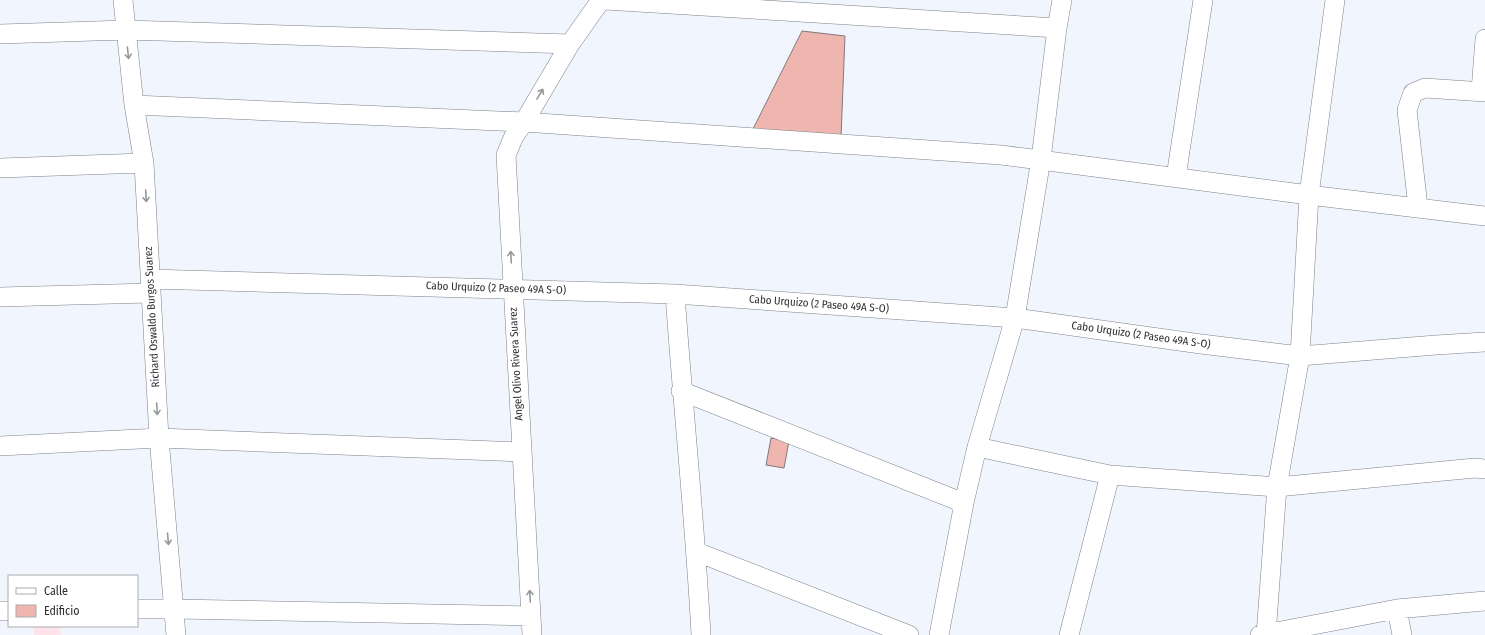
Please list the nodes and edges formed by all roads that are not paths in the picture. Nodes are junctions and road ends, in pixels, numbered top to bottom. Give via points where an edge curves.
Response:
1 (123, 0) edge
2 (601, 0) edge
3 (605, 0) edge
4 (1062, 0) edge
5 (1203, 0) edge
6 (1335, 0) edge
7 (1057, 28) junction
8 (126, 30) junction
9 (0, 34) edge
10 (1485, 39) edge
11 (570, 44) junction
12 (1483, 92) edge
13 (134, 105) junction
14 (524, 122) junction
15 (1041, 159) junction
16 (144, 163) junction
17 (0, 168) edge
18 (1176, 177) junction
19 (1309, 195) junction
20 (1418, 207) junction
21 (1485, 216) edge
22 (150, 286) junction
23 (512, 289) junction
24 (675, 294) junction
25 (0, 297) edge
26 (1015, 318) junction
27 (1485, 342) edge
28 (1300, 356) junction
29 (681, 391) junction
30 (159, 438) junction
31 (0, 446) edge
32 (977, 447) junction
33 (522, 452) junction
34 (1485, 469) edge
35 (1110, 475) junction
36 (1276, 487) junction
37 (964, 503) junction
38 (697, 552) junction
39 (1485, 601) edge
40 (138, 609) edge
41 (175, 609) junction
42 (1397, 609) junction
43 (531, 616) junction
44 (176, 635) edge
45 (532, 635) edge
46 (701, 635) edge
47 (909, 635) edge
48 (939, 635) edge
49 (1069, 635) edge
50 (1260, 635) edge
51 (1266, 635) edge
52 (1402, 635) edge

1 - 8 street, Richard Oswaldo Burgos Suarez
2 - 11 street, Angel Olivo Rivera Suarez
3 - 7 street
4 - 7 street
5 - 18 street
6 - 19 street
7 - 15 street
8 - 9 street
8 - 11 street
8 -> 13 street, Richard Oswaldo Burgos Suarez
10 - 12 street
14 -> 11 street, Angel Olivo Rivera Suarez
12 - 20 street via 1425,88 1413,93 1407,110
13 - 14 street
13 - 16 street, Richard Oswaldo Burgos Suarez
14 - 15 street
23 -> 14 street, Angel Olivo Rivera Suarez via 506,155 514,136
15 - 18 street
15 - 26 street
16 - 17 street
16 -> 22 street, Richard Oswaldo Burgos Suarez
18 - 19 street
19 - 20 street
19 - 28 street
20 - 21 street
22 - 23 street, Cabo Urquizo (2 Paseo 49A S-O)
22 - 25 street, Cabo Urquizo (2 Paseo 49A S-O)
22 -> 30 street, Richard Oswaldo Burgos Suarez
23 - 24 street, Cabo Urquizo (2 Paseo 49A S-O)
23 - 33 street, Angel Olivo Rivera Suarez
24 - 26 street, Cabo Urquizo (2 Paseo 49A S-O)
24 - 29 street
26 - 28 street, Cabo Urquizo (2 Paseo 49A S-O)
26 - 32 street
27 - 28 street, Cabo Urquizo (2 Paseo 49A S-O)
28 - 36 street
29 - 37 street
29 - 38 street
30 - 31 street
30 - 33 street
30 -> 41 street, Richard Oswaldo Burgos Suarez
32 - 35 street
32 - 37 street
43 -> 33 street, Angel Olivo Rivera Suarez
34 - 36 street
35 - 36 street
35 - 49 street
36 - 51 street
37 - 48 street
38 - 46 street
38 - 47 street
39 - 42 street
40 - 41 street
41 - 43 street
41 - 44 street, Richard Oswaldo Burgos Suarez
42 - 51 street
42 - 52 street
43 - 45 street, Angel Olivo Rivera Suarez
50 - 51 street

